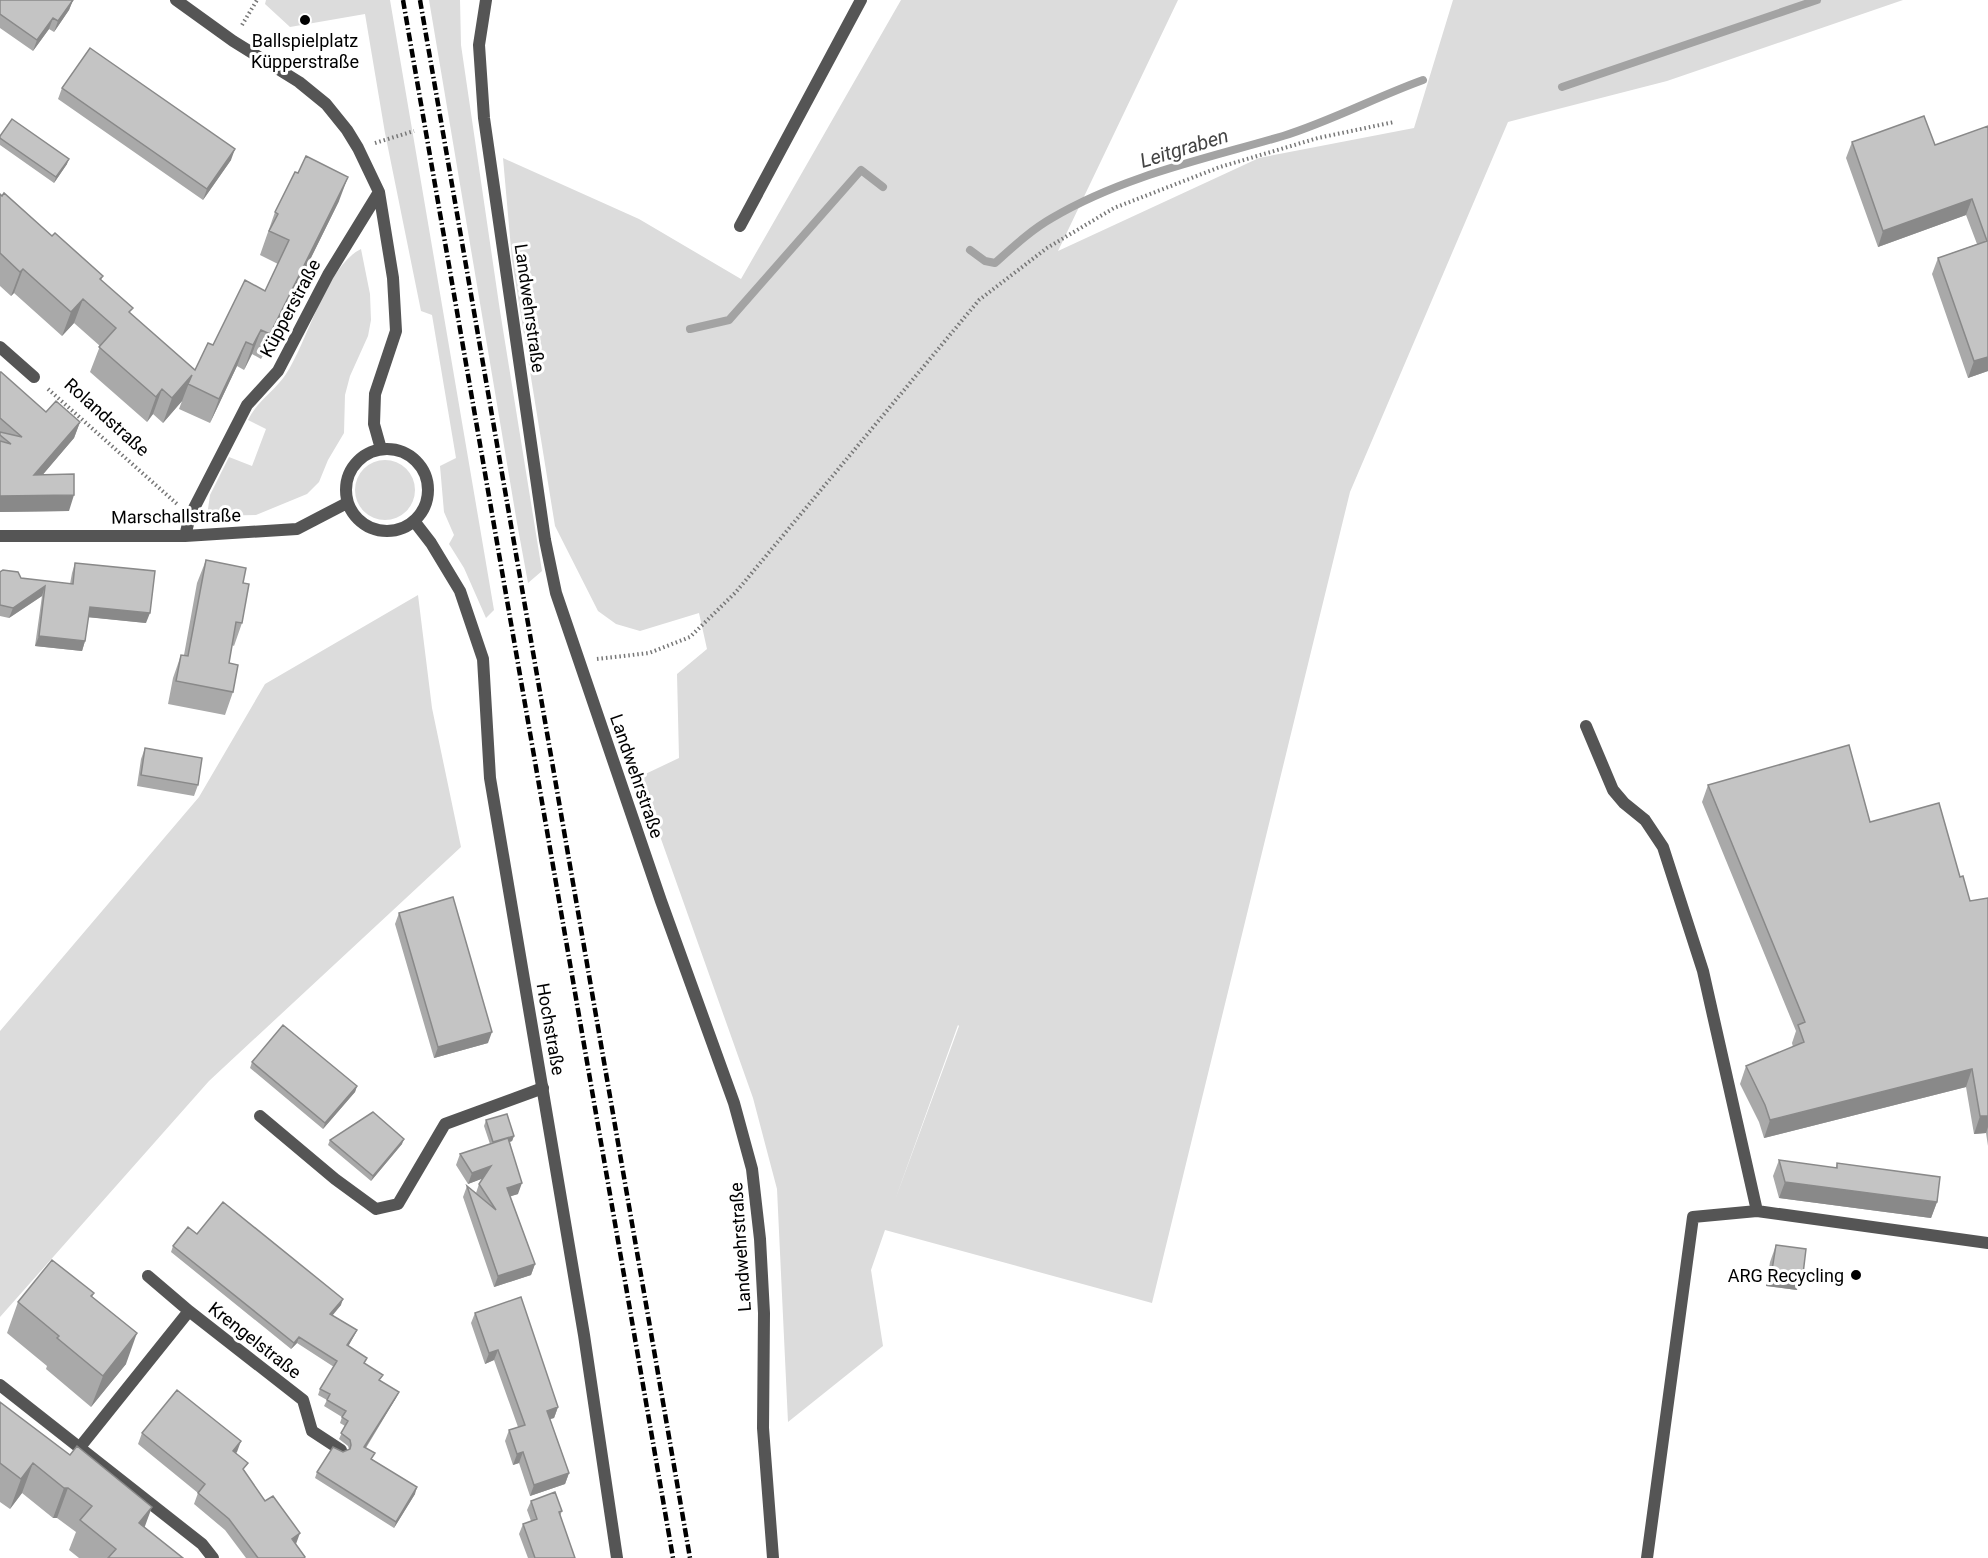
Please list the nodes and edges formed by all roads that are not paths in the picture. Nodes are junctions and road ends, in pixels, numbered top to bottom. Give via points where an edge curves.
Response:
1 (176, 0) edge
2 (486, 0) edge
3 (861, 0) edge
4 (379, 192) junction
5 (740, 226) dead end
6 (0, 347) edge
7 (34, 376) road end
8 (381, 449) junction
9 (347, 503) junction
10 (414, 521) junction
11 (0, 536) edge
12 (185, 536) junction
13 (1586, 726) dead end
14 (543, 1088) junction
15 (260, 1116) dead end
16 (1756, 1212) junction
17 (1988, 1243) edge
18 (148, 1276) dead end
19 (189, 1311) junction
20 (0, 1384) edge
21 (80, 1448) junction
22 (341, 1450) edge
23 (213, 1558) edge
24 (617, 1558) edge
25 (773, 1558) edge
26 (1647, 1558) edge

1 - 4 street via 326,104 353,139
2 - 25 street, Landwehrstraße via 479,45 484,118 556,593 734,1103 752,1169 764,1313 764,1428
3 - 5 street
4 - 8 street via 393,278 396,332 375,394 374,424
4 - 12 street, Küpperstraße via 328,275 278,370 247,405 190,516
6 - 7 street
8 - 9 street via 359,459 350,471 345,487
8 - 10 street via 405,453 418,463 426,477 424,508
9 - 10 street via 368,527 400,529
9 - 12 street, Marschallstraße via 297,529
10 - 14 street, Hochstraße via 460,591 483,659 490,778
11 - 12 street, Marschallstraße
13 - 16 street via 1613,790 1645,820 1663,847 1703,970
14 - 15 street via 445,1125 398,1204 376,1209
14 - 24 street, Hochstraße
16 - 17 street
16 - 26 street via 1693,1217
18 - 19 street, Krengelstraße
19 - 21 street, Krengelstraße
19 - 22 street, Krengelstraße via 303,1400 312,1431
20 - 21 street
21 - 23 street via 202,1544

